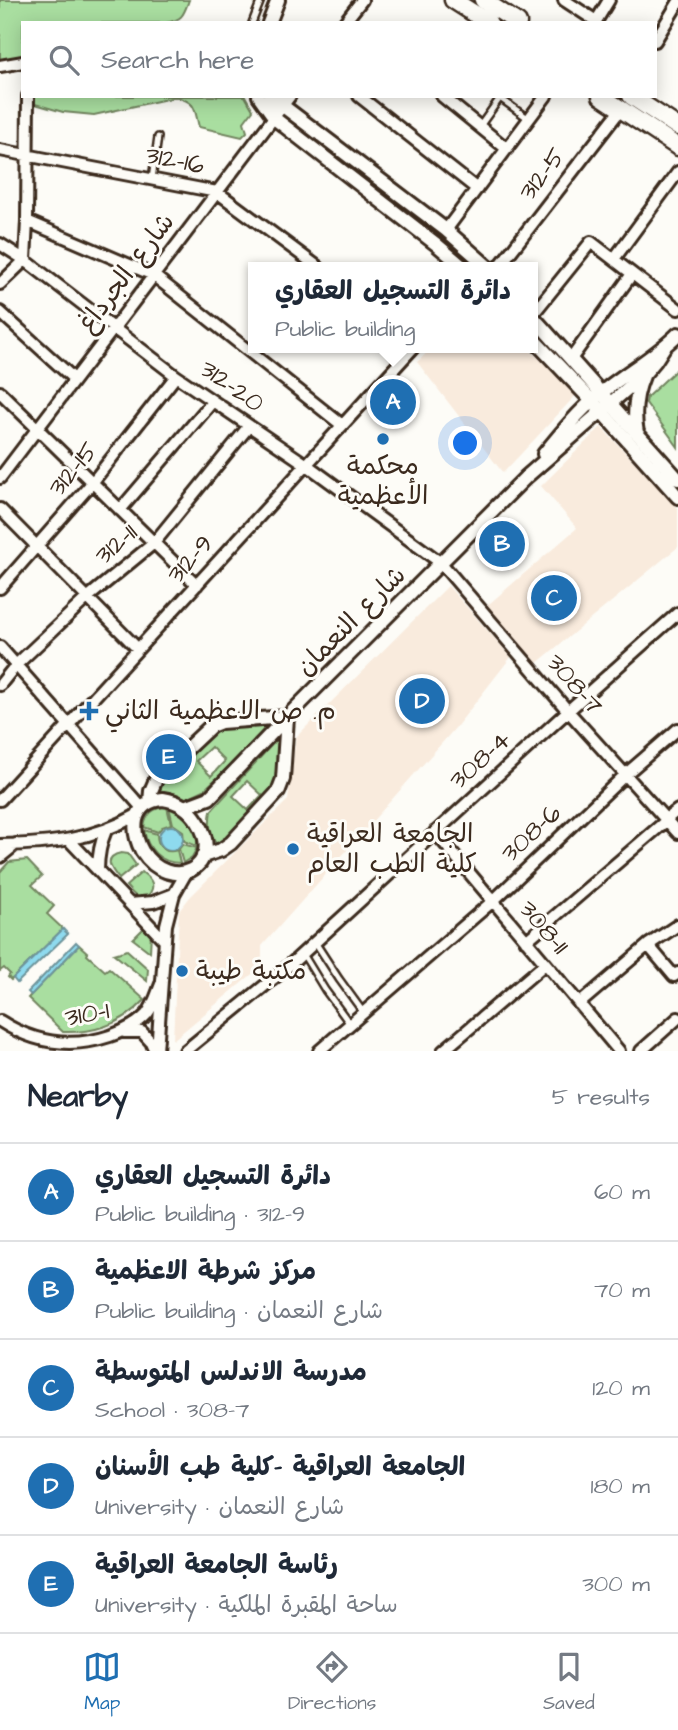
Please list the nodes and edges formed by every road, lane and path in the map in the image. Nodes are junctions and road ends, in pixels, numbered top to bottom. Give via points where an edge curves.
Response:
1 (261, 0) edge
2 (278, 0) edge
3 (362, 0) edge
4 (453, 0) edge
5 (483, 0) edge
6 (564, 0) edge
7 (609, 0) edge
8 (678, 3) edge
9 (252, 21) edge
10 (270, 21) edge
11 (349, 21) edge
12 (483, 21) edge
13 (515, 21) edge
14 (595, 21) edge
15 (597, 21) edge
16 (657, 38) edge
17 (21, 62) edge
18 (0, 66) edge
19 (28, 98) edge
20 (259, 98) edge
21 (269, 98) edge
22 (362, 98) edge
23 (444, 98) edge
24 (545, 98) edge
25 (608, 98) edge
26 (283, 99) edge
27 (626, 103) edge
28 (274, 118) junction
29 (529, 119) junction
30 (480, 127) junction
31 (678, 127) edge
32 (158, 137) dead end
33 (678, 147) edge
34 (507, 149) junction
35 (0, 150) edge
36 (28, 155) junction
37 (678, 172) edge
38 (152, 179) junction
39 (477, 189) junction
40 (217, 192) junction
41 (27, 221) junction
42 (446, 230) junction
43 (0, 244) edge
44 (436, 244) junction
45 (614, 259) junction
46 (25, 260) junction
47 (311, 262) edge
48 (457, 262) edge
49 (482, 262) edge
50 (503, 262) edge
51 (632, 274) junction
52 (153, 275) junction
53 (0, 284) edge
54 (538, 309) edge
55 (678, 309) edge
56 (0, 312) edge
57 (538, 321) edge
58 (113, 328) junction
59 (678, 334) edge
60 (538, 344) edge
61 (664, 347) junction
62 (248, 350) edge
63 (251, 353) edge
64 (408, 353) edge
65 (571, 359) junction
66 (643, 375) junction
67 (176, 376) junction
68 (74, 379) junction
69 (0, 392) edge
70 (213, 401) junction
71 (601, 402) junction
72 (342, 425) junction
73 (249, 426) junction
74 (37, 428) junction
75 (637, 433) junction
76 (307, 465) junction
77 (0, 478) edge
78 (678, 479) edge
79 (93, 482) junction
80 (678, 497) edge
81 (0, 509) edge
82 (120, 510) junction
83 (154, 543) junction
84 (37, 546) junction
85 (441, 563) junction
86 (197, 585) junction
87 (0, 588) edge
88 (87, 598) junction
89 (678, 613) edge
90 (0, 647) edge
91 (138, 649) junction
92 (16, 666) junction
93 (0, 685) edge
94 (568, 711) junction
95 (287, 717) junction
96 (68, 726) junction
97 (678, 729) edge
98 (626, 774) junction
99 (209, 798) junction
100 (0, 800) edge
101 (185, 807) junction
102 (143, 808) junction
103 (678, 810) edge
104 (666, 820) junction
105 (201, 826) junction
106 (106, 830) junction
107 (435, 832) junction
108 (678, 833) edge
109 (69, 840) junction
110 (16, 844) junction
111 (0, 845) edge
112 (204, 856) junction
113 (0, 857) edge
114 (98, 870) junction
115 (186, 873) junction
116 (174, 894) junction
117 (493, 901) junction
118 (130, 904) junction
119 (678, 925) edge
120 (164, 941) junction
121 (526, 941) junction
122 (315, 942) junction
123 (648, 945) junction
124 (302, 953) junction
125 (545, 964) junction
126 (678, 973) edge
127 (161, 984) junction
128 (579, 1004) junction
129 (363, 1013) junction
130 (678, 1018) edge
131 (0, 1021) edge
132 (350, 1024) junction
133 (121, 1032) junction
134 (156, 1051) edge
135 (185, 1051) edge
136 (319, 1051) edge
137 (443, 1051) edge
138 (619, 1051) edge
139 (641, 1051) edge

1 - 9 lane
2 - 10 street
3 - 11 street
4 - 12 main road
5 - 13 main road
6 - 14 street
7 - 15 street
8 - 16 street
17 - 18 street
19 - 36 street
20 - 28 street
21 - 28 street
22 - 39 street
23 - 30 street
24 - 29 street
25 - 27 main road
26 - 28 street, شارع الجرداغ
26 - 42 street
27 - 31 main road
27 - 33 main road
27 - 50 street, 312-5
28 - 40 street, شارع الجرداغ
28 - 44 street
29 - 30 lane via 500,98
29 - 34 street
30 - 34 street
32 - 38 lane
34 - 39 street
35 - 36 street, 312-16
36 - 38 street, 312-16
36 - 41 street
37 - 45 street
38 - 40 street, 312-16
39 - 42 street
40 - 47 street, 312-16
40 - 52 street, شارع الجرداغ
41 - 46 street
41 - 52 street
42 - 44 street
42 - 49 street
43 - 46 street, 312-20
44 - 48 street
45 - 51 street
45 - 54 street via 591,242
46 - 53 street
46 - 58 street, 312-20
51 - 55 street
51 - 65 street
52 - 58 street, شارع الجرداغ
52 - 62 street
56 - 68 street
57 - 65 street
58 - 67 street, 312-20
58 - 68 street, شارع الجرداغ
59 - 61 street, شارع النعمان
60 - 71 street
61 - 66 street, شارع النعمان
61 - 71 street, شارع النعمان
63 - 72 street
64 - 72 street, 312-9
65 - 71 street
66 - 71 street, شارع النعمان
66 - 75 street via 635,403
67 - 70 street, 312-20
67 - 79 street, 312-15
68 - 74 street, شارع الجرداغ
69 - 74 street
70 - 73 street, 312-20
70 - 82 street
71 - 75 street
71 - 80 street
71 - 85 street, شارع النعمان
72 - 76 street, 312-9
73 - 76 street, 312-20
73 - 83 street, 312-11
74 - 77 street, شارع الجرداغ
74 - 79 street
75 - 78 street
76 - 85 street, 312-20
76 - 86 street, 312-9
79 - 82 street
79 - 84 street, 312-15
81 - 84 street
82 - 83 street
83 - 86 street
83 - 88 street, 312-11
84 - 87 street, 312-15
84 - 88 street
85 - 94 street, 308-7
85 - 95 street, شارع النعمان
86 - 91 street, 312-9
88 - 91 street
88 - 92 street, 312-11
89 - 94 street, 308-4
90 - 92 street
91 - 96 street, 312-9
92 - 93 street, 312-11
92 - 96 street
94 - 98 street, 308-7
94 - 107 street, 308-4
95 - 99 street, شارع النعمان
95 - 102 street via 211,726 158,777
95 - 112 street via 278,792 231,843
96 - 100 street, 312-9
96 - 102 street
97 - 98 street, 308-6
98 - 104 street, 308-7
98 - 117 street, 308-6
99 - 101 street, شارع النعمان
99 - 105 street, شارع النعمان
101 - 102 street via 159,799
101 - 105 street
102 - 106 street
102 - 115 street via 135,824 140,847 155,866
103 - 104 street
104 - 108 street, 308-7
104 - 121 street
105 - 112 street
106 - 109 street
106 - 114 street
107 - 117 street, 308-11
107 - 122 street, 308-4
109 - 110 street
109 - 114 street
110 - 111 street
110 - 113 street
112 - 115 street
114 - 118 street
115 - 116 street
116 - 118 street
116 - 120 street
117 - 121 street, 308-11
117 - 129 street, 308-6
118 - 120 street
119 - 123 street
120 - 127 street
121 - 125 street, 308-11
122 - 124 street, 308-4
122 - 129 lane
123 - 126 street via 674,976
123 - 128 street
124 - 132 lane
124 - 135 street, 308-4
125 - 128 street, 308-11
125 - 137 street
127 - 133 street, 310-1 via 147,1013
127 - 134 street
128 - 138 street, 308-11
129 - 132 street, 308-6
130 - 139 street
131 - 133 street, 310-1 via 41,1040 68,1044
132 - 136 street, 308-6
133 - 134 street via 142,1032

